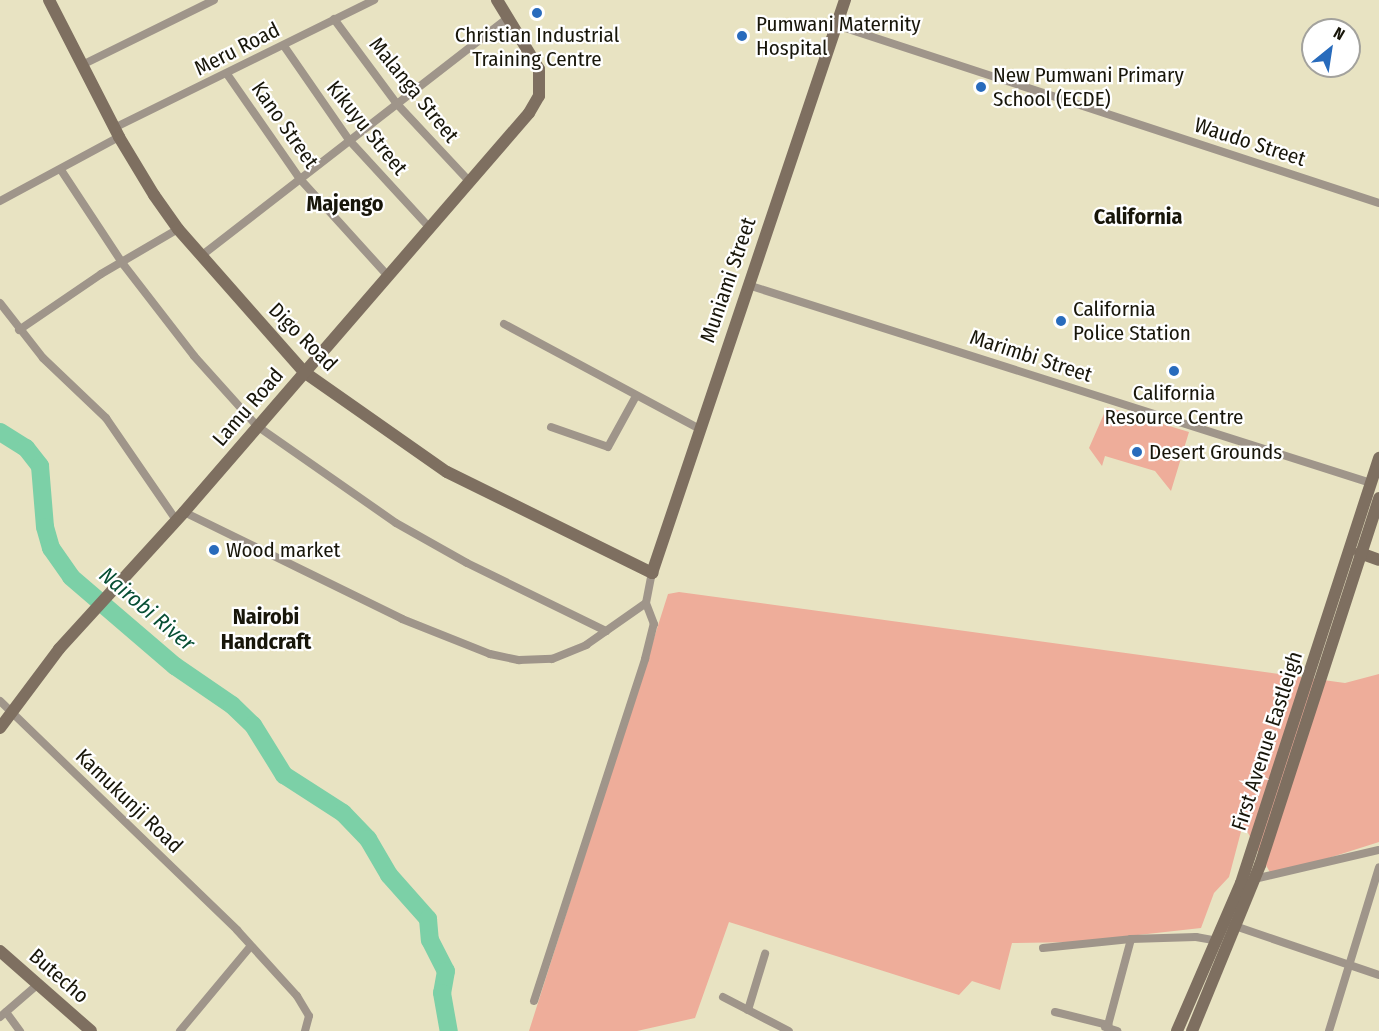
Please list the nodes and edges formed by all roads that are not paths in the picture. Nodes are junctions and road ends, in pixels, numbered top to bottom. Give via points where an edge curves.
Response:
1 (49, 0) edge
2 (214, 0) edge
3 (374, 0) edge
4 (496, 0) edge
5 (845, 0) edge
6 (508, 18) junction
7 (334, 19) junction
8 (837, 24) junction
9 (284, 46) junction
10 (82, 65) junction
11 (227, 74) junction
12 (397, 104) junction
13 (117, 133) junction
14 (349, 140) junction
15 (61, 170) junction
16 (300, 179) junction
17 (469, 181) junction
18 (0, 201) edge
19 (1379, 203) edge
20 (429, 227) junction
21 (178, 229) junction
22 (201, 256) junction
23 (123, 264) junction
24 (387, 275) junction
25 (748, 285) junction
26 (0, 303) edge
27 (3, 317) edge
28 (504, 324) dead end
29 (19, 330) junction
30 (304, 372) junction
31 (636, 396) junction
32 (257, 426) junction
33 (550, 427) dead end
34 (699, 428) junction
35 (1379, 458) edge
36 (1371, 483) junction
37 (1379, 498) edge
38 (180, 516) junction
39 (1360, 553) junction
40 (1379, 560) edge
41 (652, 573) junction
42 (646, 603) junction
43 (606, 631) junction
44 (0, 701) edge
45 (13, 713) junction
46 (0, 728) edge
47 (1379, 850) edge
48 (1379, 867) edge
49 (1254, 879) junction
50 (1231, 925) junction
51 (1131, 939) junction
52 (1218, 941) junction
53 (250, 947) junction
54 (1043, 948) dead end
55 (0, 951) edge
56 (765, 954) dead end
57 (1350, 966) junction
58 (1379, 975) edge
59 (37, 985) junction
60 (723, 997) dead end
61 (534, 1001) dead end
62 (748, 1010) junction
63 (1055, 1012) dead end
64 (3, 1014) edge
65 (1105, 1027) junction
66 (20, 1031) edge
67 (92, 1031) edge
68 (180, 1031) edge
69 (304, 1031) edge
70 (788, 1031) edge
71 (1117, 1031) edge
72 (1177, 1031) edge
73 (1192, 1031) edge
74 (1329, 1031) edge

1 - 10 main road, Digo Road
2 - 10 street
3 - 7 street, Meru Road
4 - 6 main road
5 - 8 main road, Muniami Street
6 - 12 street
6 - 17 main road, Lamu Road via 539,69 539,96 529,113
7 - 9 street, Meru Road
7 - 12 street, Malanga Street
8 - 19 street, Waudo Street
8 - 25 main road, Muniami Street
9 - 11 street, Meru Road
9 - 14 street, Kikuyu Street
10 - 13 main road, Digo Road
11 - 13 street, Meru Road
11 - 16 street, Kano Street
12 - 14 street
12 - 17 street, Malanga Street
13 - 15 street, Meru Road
13 - 21 main road, Digo Road
14 - 16 street
14 - 20 street, Kikuyu Street
15 - 18 street, Meru Road
15 - 23 street
16 - 22 street
16 - 24 street, Kano Street
17 - 20 main road, Lamu Road
20 - 24 main road, Lamu Road
21 - 22 main road, Digo Road
21 - 23 street
22 - 30 main road, Digo Road
23 - 29 street via 101,274
23 - 32 street via 194,356
24 - 30 main road, Lamu Road
25 - 34 main road, Muniami Street
25 - 36 street, Marimbi Street
26 - 27 street
27 - 29 street
28 - 31 street
29 - 38 street via 106,418
30 - 32 main road, Lamu Road
30 - 41 main road, Digo Road via 447,472
31 - 33 street via 608,447
31 - 34 street
32 - 38 main road, Lamu Road
32 - 43 street via 396,523
34 - 41 main road, Muniami Street
35 - 36 main road, First Avenue Eastleigh
36 - 50 main road, First Avenue Eastleigh
37 - 39 main road, First Avenue Eastleigh
38 - 43 street via 356,598 490,654 519,660 552,659
38 - 45 main road, Lamu Road via 59,649
39 - 40 main road
39 - 49 main road, First Avenue Eastleigh
41 - 42 street
42 - 43 street
42 - 61 street via 654,624 645,658
44 - 45 street, Kamukunji Road
45 - 46 main road, Lamu Road
45 - 53 street, Kamukunji Road
47 - 49 street
48 - 57 street
49 - 50 main road, First Avenue Eastleigh
50 - 52 main road, First Avenue Eastleigh
50 - 57 street
50 - 73 main road, First Avenue Eastleigh
51 - 52 street via 1196,937
51 - 54 street
51 - 65 street
52 - 72 main road, First Avenue Eastleigh
53 - 68 street
53 - 69 street, Kamukunji Road via 297,996 309,1016
55 - 59 main road, Butecho
56 - 62 street
57 - 58 street
57 - 74 street
59 - 64 street
59 - 67 main road, Butecho
60 - 62 street
62 - 70 street
63 - 65 street
64 - 66 street
65 - 71 street

